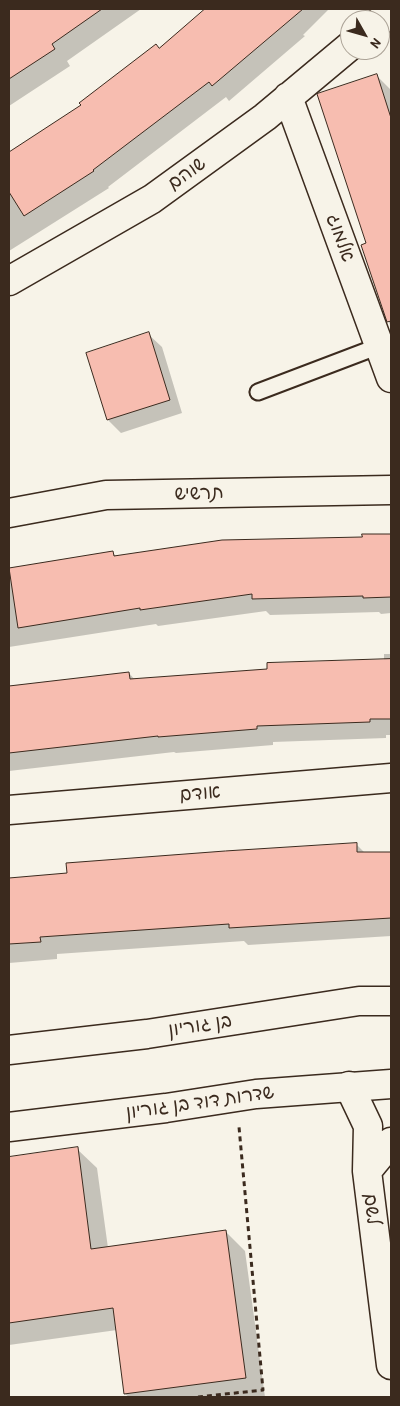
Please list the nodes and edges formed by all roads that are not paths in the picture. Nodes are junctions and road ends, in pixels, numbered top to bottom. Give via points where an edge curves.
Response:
1 (340, 54) edge
2 (288, 97) junction
3 (9, 281) edge
4 (379, 346) junction
5 (391, 378) edge
6 (258, 392) dead end
7 (391, 490) edge
8 (9, 513) edge
9 (391, 778) edge
10 (9, 810) edge
11 (391, 1001) edge
12 (9, 1050) edge
13 (391, 1084) edge
14 (348, 1086) junction
15 (9, 1127) edge
16 (391, 1142) edge
17 (367, 1172) junction
18 (391, 1365) edge

1 - 2 street, שוהם
2 - 3 street, שוהם via 152,199
2 - 4 street, אלמוג
4 - 5 street, אלמוג
4 - 6 lane
7 - 8 street, תרשיש via 106,495
9 - 10 street, אודם
11 - 12 street, בן גוריון via 359,1001 147,1034
13 - 14 street, שדרות דוד בן גוריון
14 - 15 street, שדרות דוד בן גוריון via 236,1097
14 - 17 street, לשם via 368,1126
16 - 17 street, לשם
17 - 18 street, לשם

